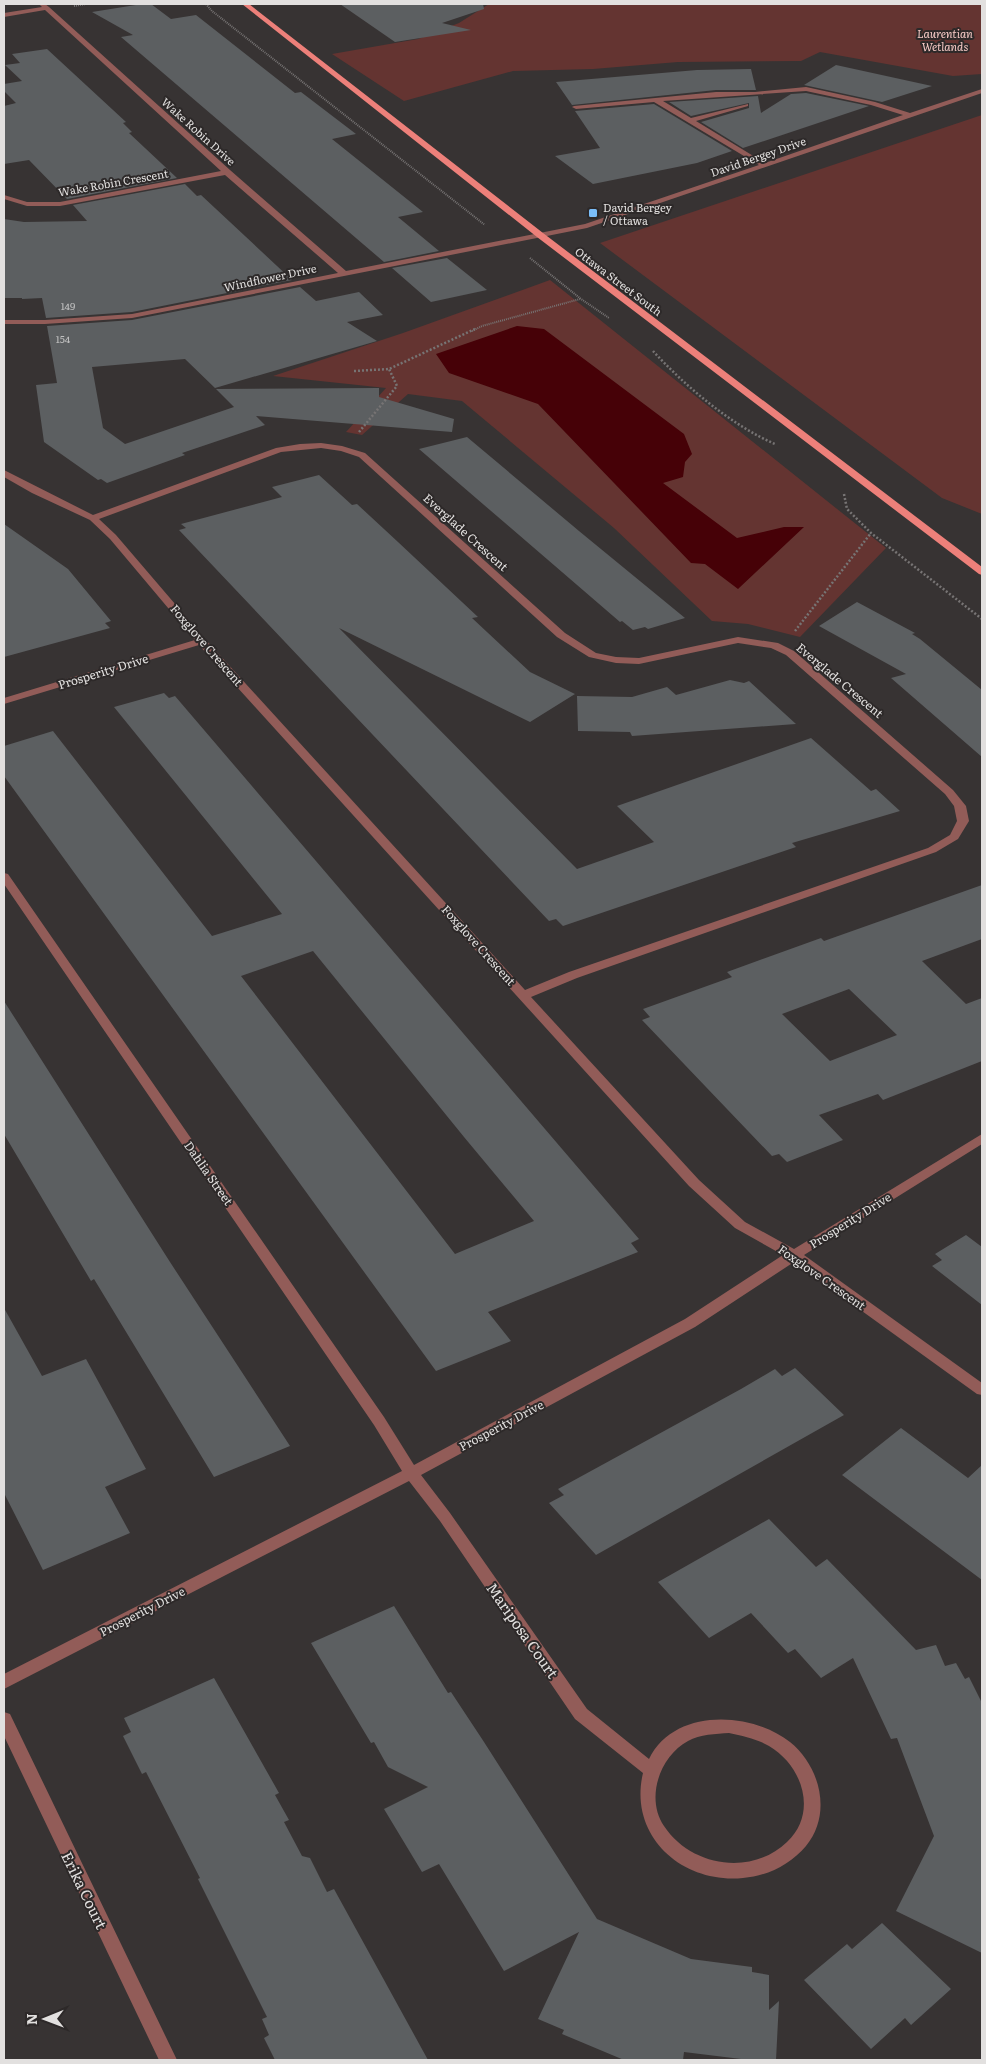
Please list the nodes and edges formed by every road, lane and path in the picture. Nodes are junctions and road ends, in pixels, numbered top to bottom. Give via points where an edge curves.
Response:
1 (206, 4) edge
2 (245, 4) edge
3 (44, 6) edge
4 (4, 15) edge
5 (982, 91) edge
6 (656, 100) junction
7 (746, 105) dead end
8 (576, 108) dead end
9 (912, 116) junction
10 (689, 121) junction
11 (764, 166) junction
12 (227, 172) junction
13 (4, 197) edge
14 (487, 227) dead end
15 (540, 235) junction
16 (528, 256) dead end
17 (343, 273) junction
18 (612, 289) junction
19 (581, 299) junction
20 (6, 322) edge
21 (617, 322) dead end
22 (4, 330) edge
23 (653, 350) dead end
24 (389, 368) junction
25 (354, 371) dead end
26 (778, 445) dead end
27 (345, 447) junction
28 (4, 473) edge
29 (843, 487) dead end
30 (93, 518) junction
31 (871, 533) junction
32 (982, 572) edge
33 (982, 619) edge
34 (794, 631) dead end
35 (201, 641) junction
36 (4, 701) edge
37 (4, 876) edge
38 (524, 995) junction
39 (982, 1138) edge
40 (794, 1255) junction
41 (982, 1390) edge
42 (411, 1473) junction
43 (4, 1682) edge
44 (4, 1719) edge
45 (651, 1770) junction
46 (168, 2060) edge

1 - 14 path
2 - 15 main road, Ottawa Street South
3 - 4 street
3 - 12 street, Wake Robin Drive
5 - 9 street, David Bergey Drive
6 - 8 street
6 - 9 street via 806,89 873,103
6 - 10 street
7 - 10 street
9 - 11 street, David Bergey Drive
10 - 11 street
11 - 15 street, David Bergey Drive via 587,226
12 - 13 street, Wake Robin Crescent via 60,204 27,204
12 - 17 street, Wake Robin Drive
15 - 17 street, Windflower Drive
15 - 18 main road, Ottawa Street South
16 - 19 path
17 - 20 street, Windflower Drive via 132,316
18 - 19 path
18 - 32 main road, Ottawa Street South
19 - 21 path
19 - 24 path via 482,326
20 - 22 street
23 - 26 path via 664,363 743,427
24 - 25 path
24 - 27 path via 397,386
27 - 30 street, Everglade Crescent via 307,446 279,450
27 - 38 street, Everglade Crescent via 362,455 579,647 593,655 639,661 738,640 774,645 798,659 949,792 960,806 963,821 954,837 932,850
28 - 30 street, Foxglove Crescent
29 - 31 path via 847,508
30 - 35 street, Foxglove Crescent via 113,536
31 - 33 path
31 - 34 path
35 - 36 street, Prosperity Drive
35 - 38 street, Foxglove Crescent
37 - 42 street, Dahlia Street via 379,1421
38 - 40 street, Foxglove Crescent via 694,1184 740,1224
39 - 40 street, Prosperity Drive
40 - 41 street, Foxglove Crescent
40 - 42 street, Prosperity Drive via 690,1323
42 - 43 street, Prosperity Drive
42 - 45 street, Mariposa Court via 581,1714
44 - 46 street, Erika Court
45 - 45 street via 646,1795 652,1820 667,1843 690,1860 718,1870 748,1871 775,1863 796,1847 810,1824 813,1802 804,1772 796,1759 777,1742 754,1731 729,1726 712,1727 681,1736 662,1751

